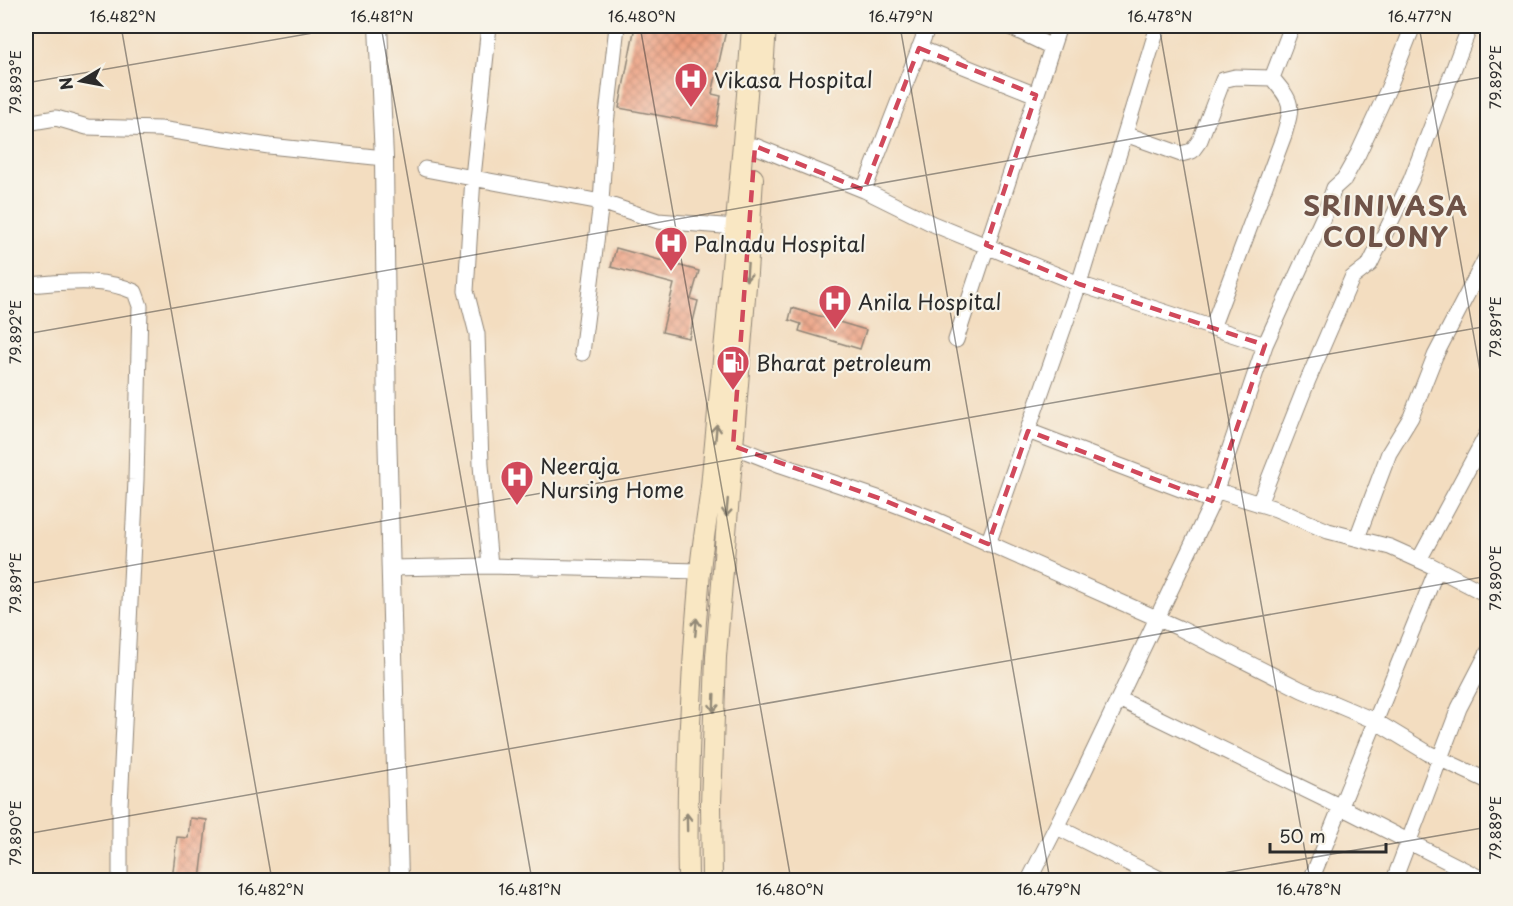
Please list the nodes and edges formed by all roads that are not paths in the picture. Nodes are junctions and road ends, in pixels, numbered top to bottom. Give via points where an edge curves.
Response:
1 (378, 26) edge
2 (489, 26) edge
3 (618, 26) edge
4 (752, 26) edge
5 (766, 26) edge
6 (928, 26) edge
7 (1008, 26) edge
8 (1059, 26) edge
9 (1158, 26) edge
10 (1292, 26) edge
11 (1413, 26) edge
12 (1470, 26) edge
13 (1052, 47) junction
14 (919, 48) junction
15 (1272, 78) junction
16 (1036, 95) junction
17 (26, 123) edge
18 (1125, 134) junction
19 (755, 146) junction
20 (384, 158) junction
21 (425, 169) dead end
22 (473, 177) junction
23 (864, 190) junction
24 (601, 202) junction
25 (736, 226) junction
26 (986, 245) junction
27 (1488, 254) edge
28 (1079, 284) junction
29 (26, 285) edge
30 (1212, 328) junction
31 (957, 340) dead end
32 (1265, 345) junction
33 (582, 353) dead end
34 (1028, 431) junction
35 (1488, 432) edge
36 (733, 446) junction
37 (1213, 496) junction
38 (1259, 504) junction
39 (1357, 538) junction
40 (988, 544) junction
41 (1419, 560) junction
42 (490, 566) junction
43 (390, 568) junction
44 (1437, 569) junction
45 (700, 571) junction
46 (1488, 595) edge
47 (1157, 618) junction
48 (1488, 652) edge
49 (1119, 699) junction
50 (1375, 721) junction
51 (1441, 759) junction
52 (1488, 782) edge
53 (1341, 807) junction
54 (1056, 827) junction
55 (1409, 842) junction
56 (120, 880) edge
57 (399, 880) edge
58 (688, 880) edge
59 (712, 880) edge
60 (1029, 880) edge
61 (1162, 880) edge
62 (1311, 880) edge
63 (1394, 880) edge
64 (1484, 880) edge

1 - 20 street
2 - 22 street
3 - 24 street
4 - 25 main road
5 - 19 main road
6 - 14 street
7 - 13 street
8 - 13 street
9 - 18 street
10 - 15 street
11 - 32 street via 1358,154 1334,188
12 - 38 street via 1411,180 1370,264 1352,278
13 - 16 street
14 - 16 street
14 - 23 street
15 - 18 street via 1223,80 1192,151 1181,154
15 - 30 street via 1287,96 1291,110
16 - 26 street
17 - 20 street via 56,118 87,127 160,129
18 - 28 street
19 - 23 street
19 -> 36 main road
20 - 43 street
21 - 22 street
22 - 24 street
22 - 42 street via 466,291 477,334 481,465
23 - 26 street
24 - 25 street via 658,221
24 - 33 street
45 -> 25 main road
26 - 28 street
26 - 31 street
27 - 39 street via 1435,356 1411,417 1389,453
28 - 30 street
28 - 34 street
29 - 56 street via 78,281 122,285 135,292 140,306
30 - 32 street
32 - 37 street
34 - 37 street
34 - 40 street
35 - 41 street
36 - 40 street via 914,511
36 -> 59 main road via 716,657
37 - 38 street
37 - 47 street
38 - 39 street
39 - 41 street
40 - 47 street
41 - 44 street
42 - 43 street
42 - 45 street
43 - 57 street
44 - 46 street
44 - 50 street
58 -> 45 main road via 687,801
47 - 49 street
47 - 50 street via 1302,690
48 - 51 street via 1459,708
49 - 53 street
49 - 54 street
50 - 51 street
50 - 53 street
51 - 52 street
51 - 55 street
53 - 55 street
53 - 62 street
54 - 60 street
54 - 61 street
55 - 63 street
55 - 64 street

